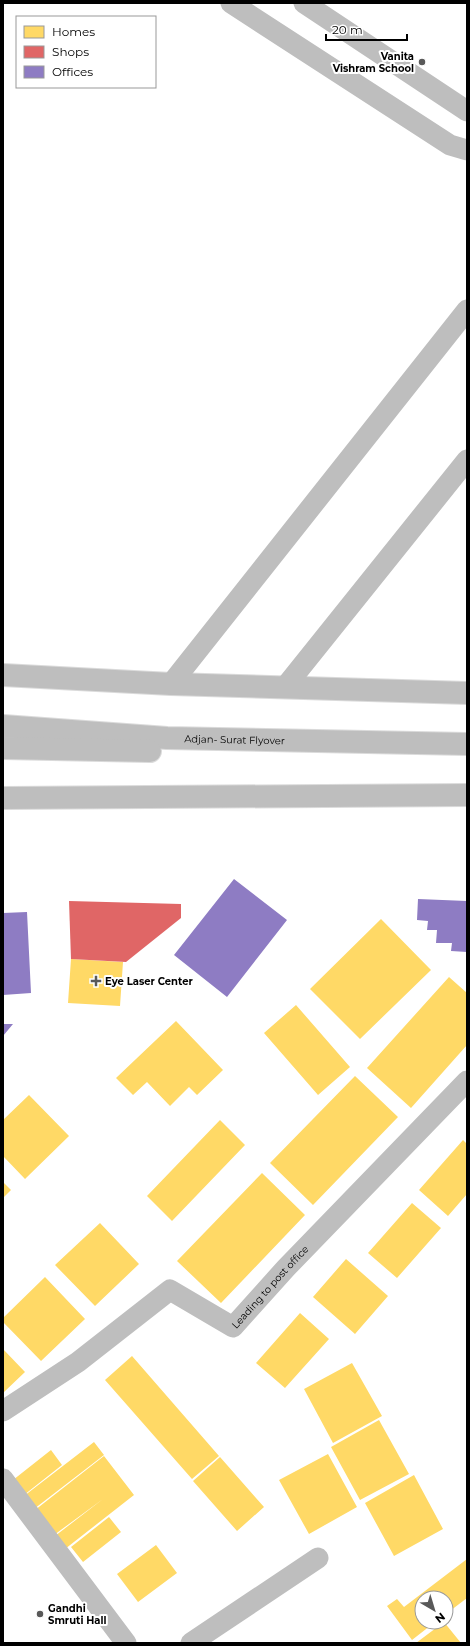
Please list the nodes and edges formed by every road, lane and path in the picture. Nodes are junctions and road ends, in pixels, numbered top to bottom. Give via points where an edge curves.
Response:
1 (231, 3) edge
2 (304, 3) edge
3 (467, 111) edge
4 (467, 150) edge
5 (467, 310) edge
6 (467, 460) edge
7 (3, 675) edge
8 (171, 684) junction
9 (285, 687) junction
10 (467, 693) edge
11 (3, 726) edge
12 (467, 744) edge
13 (3, 748) edge
14 (467, 757) edge
15 (467, 795) edge
16 (3, 798) edge
17 (467, 1081) edge
18 (3, 1411) edge
19 (3, 1479) edge
20 (318, 1558) dead end
21 (126, 1643) edge
22 (191, 1643) edge

1 - 4 street via 450,145
2 - 3 street
5 - 8 street
6 - 9 street
7 - 8 highway
8 - 9 highway
9 - 10 highway
11 - 12 highway, Adjan- Surat Flyover via 167,738
13 - 14 highway, Adjan- Surat Flyover
15 - 16 highway
17 - 18 street, Leading to post office via 286,1268 233,1327 170,1290 78,1362
19 - 21 street
20 - 22 street

